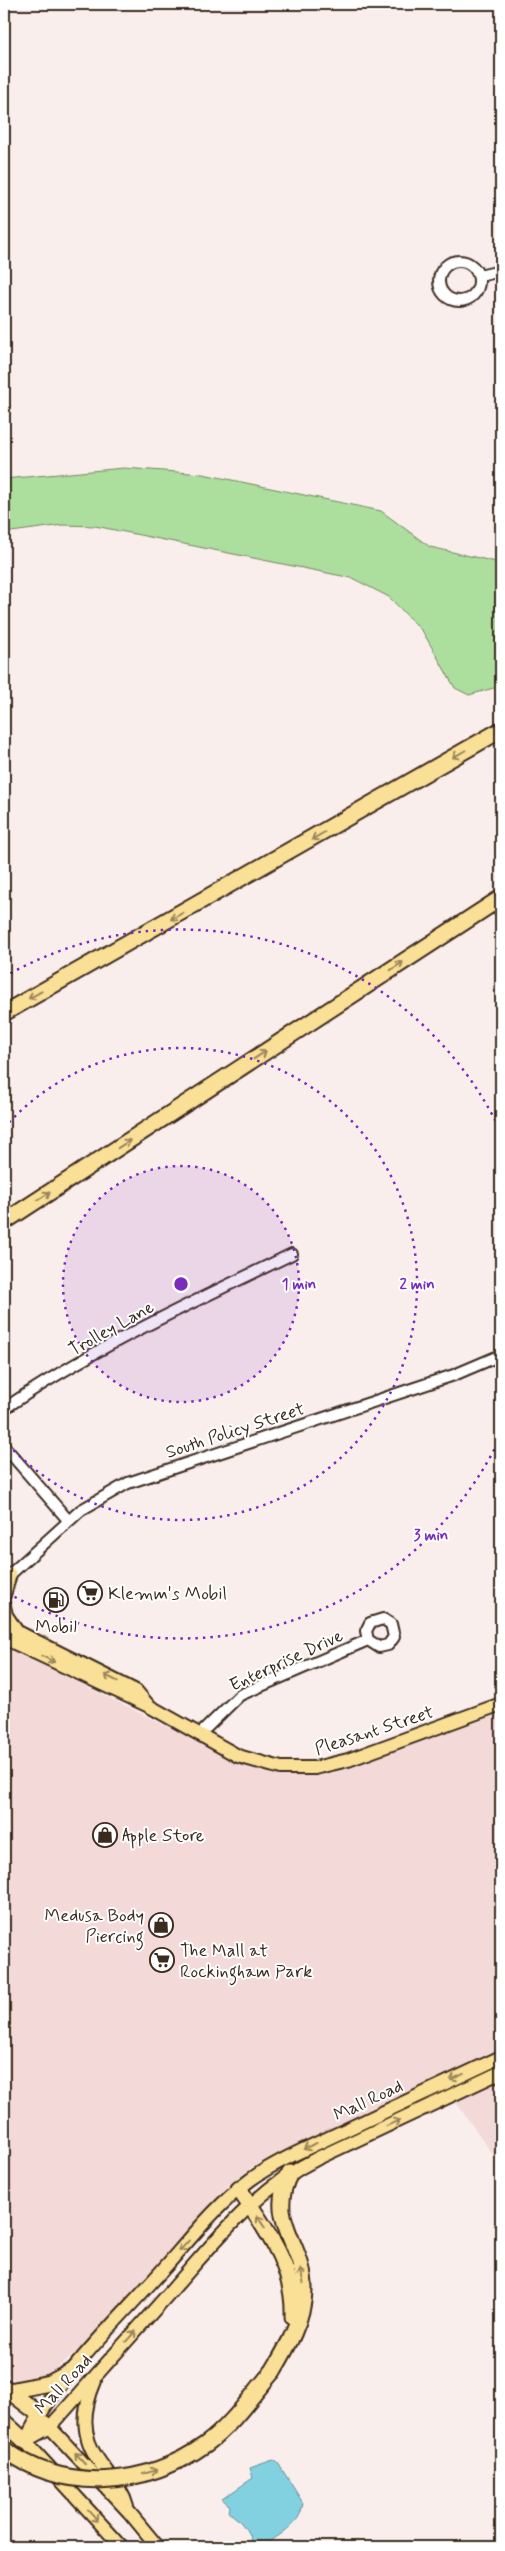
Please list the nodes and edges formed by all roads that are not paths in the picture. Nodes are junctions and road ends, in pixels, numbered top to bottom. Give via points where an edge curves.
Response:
1 (501, 271) edge
2 (479, 276) junction
3 (501, 730) edge
4 (501, 898) edge
5 (4, 1013) edge
6 (4, 1222) edge
7 (292, 1254) dead end
8 (501, 1356) edge
9 (4, 1410) edge
10 (4, 1446) edge
11 (68, 1520) junction
12 (7, 1577) edge
13 (4, 1595) edge
14 (4, 1606) edge
15 (4, 1625) edge
16 (18, 1631) junction
17 (4, 1638) edge
18 (368, 1640) dead end
19 (501, 1704) edge
20 (149, 1706) junction
21 (199, 1735) junction
22 (501, 2056) edge
23 (501, 2072) edge
24 (290, 2173) junction
25 (239, 2189) junction
26 (250, 2205) junction
27 (292, 2333) junction
28 (72, 2371) junction
29 (98, 2372) junction
30 (6, 2389) edge
31 (39, 2414) junction
32 (4, 2422) edge
33 (50, 2427) junction
34 (26, 2441) junction
35 (4, 2449) edge
36 (129, 2512) junction
37 (122, 2547) edge
38 (158, 2547) edge

1 - 2 street
2 - 2 street via 475,294 465,300 447,298 440,288 441,270 450,262 468,262
3 -> 5 highway
6 -> 4 highway
7 - 9 street, Trolley Lane via 205,1294 105,1348
8 - 11 street, South Policy Street via 454,1375 128,1483 94,1501
10 - 11 street
11 - 12 street, South Policy Street
12 - 13 main road
14 - 16 main road via 6,1615
15 - 16 main road, Pleasant Street
20 -> 16 main road, Pleasant Street via 136,1691
17 -> 20 main road, Pleasant Street
18 - 21 street, Enterprise Drive via 240,1695
19 - 21 main road, Pleasant Street via 348,1760 315,1768 281,1768 259,1763 238,1756
20 - 21 main road, Pleasant Street
22 -> 25 main road, Mall Road via 280,2161
24 -> 23 main road, Mall Road
24 - 26 main road, Mall Road
27 -> 24 highway via 303,2303 304,2290 299,2261 280,2207 282,2191
25 - 26 highway
25 -> 28 main road, Mall Road via 218,2208
27 -> 26 highway via 292,2290 283,2259
29 -> 26 main road, Mall Road
35 -> 27 highway, bridge via 40,2470 77,2480 121,2479 155,2471 177,2462 224,2428 273,2371
28 - 30 highway via 50,2383
28 - 31 main road, Mall Road
29 - 33 main road, Mall Road
29 - 36 main road via 84,2414 86,2438 124,2494
30 - 31 highway
31 - 33 main road
31 - 34 main road, Mall Road
32 - 34 highway
33 - 34 main road, Mall Road
36 -> 33 main road
34 -> 37 main road
36 - 38 main road

